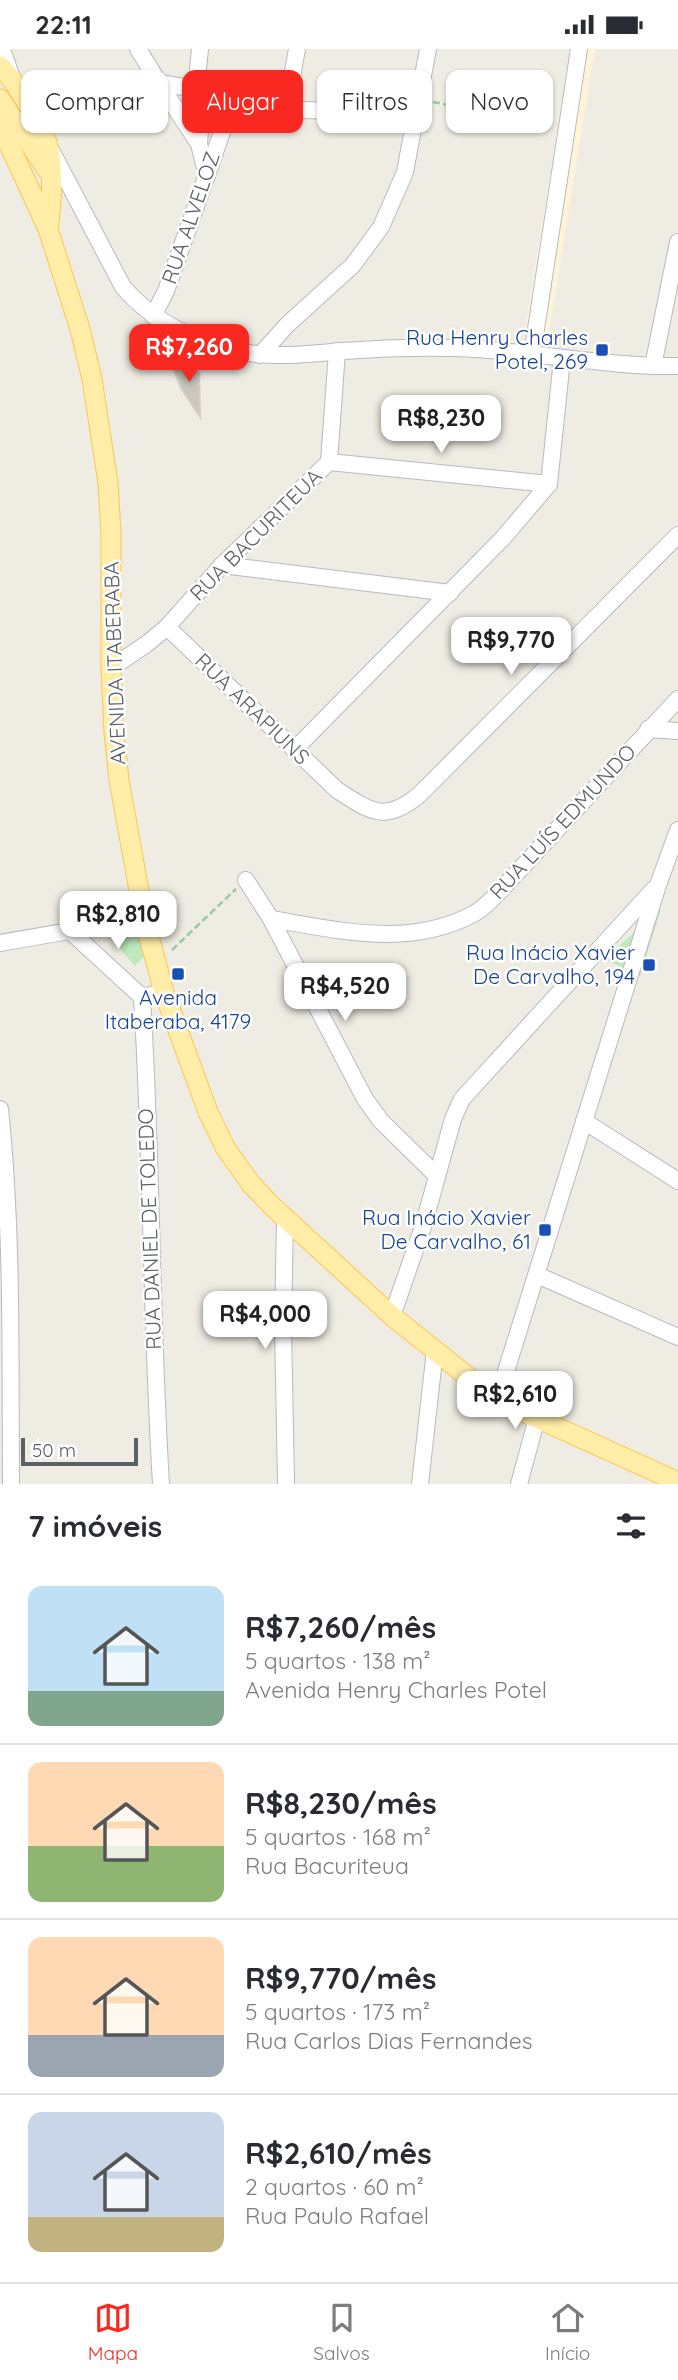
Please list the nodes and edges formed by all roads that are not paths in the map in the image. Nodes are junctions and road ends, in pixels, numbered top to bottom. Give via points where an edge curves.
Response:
1 (2, 49) edge
2 (138, 49) edge
3 (200, 49) edge
4 (297, 49) edge
5 (428, 49) edge
6 (579, 49) edge
7 (151, 70) edge
8 (198, 70) edge
9 (293, 70) edge
10 (424, 70) edge
11 (6, 72) edge
12 (168, 96) edge
13 (0, 99) edge
14 (200, 133) edge
15 (211, 133) edge
16 (223, 133) edge
17 (413, 133) edge
18 (8, 136) edge
19 (47, 142) junction
20 (199, 143) junction
21 (50, 175) junction
22 (207, 176) junction
23 (80, 210) junction
24 (48, 229) junction
25 (678, 245) edge
26 (153, 316) junction
27 (337, 351) junction
28 (260, 355) junction
29 (532, 355) junction
30 (562, 359) junction
31 (653, 366) junction
32 (678, 366) edge
33 (329, 463) junction
34 (549, 484) junction
35 (678, 535) edge
36 (222, 565) junction
37 (450, 593) junction
38 (167, 627) junction
39 (111, 669) junction
40 (678, 699) edge
41 (648, 729) junction
42 (678, 731) edge
43 (293, 750) junction
44 (678, 830) edge
45 (246, 880) road end
46 (658, 885) junction
47 (144, 918) junction
48 (271, 919) junction
49 (70, 931) junction
50 (0, 943) edge
51 (164, 992) junction
52 (142, 997) junction
53 (0, 1109) edge
54 (584, 1121) junction
55 (436, 1175) junction
56 (678, 1181) edge
57 (285, 1218) junction
58 (537, 1275) junction
59 (392, 1316) junction
60 (678, 1337) edge
61 (435, 1350) junction
62 (497, 1400) junction
63 (537, 1418) junction
64 (649, 1477) edge
65 (678, 1482) edge
66 (11, 1484) edge
67 (161, 1484) edge
68 (286, 1484) edge
69 (420, 1484) edge
70 (519, 1484) edge

1 - 11 street
2 - 7 street
3 - 8 street, RUA ALVELOZ
4 - 9 street
5 - 10 street
6 - 29 street
11 - 19 main road, AVENIDA ITABERABA
12 - 20 street
13 - 18 main road
14 - 20 street, RUA ALVELOZ
15 - 20 street, RUA ALVELOZ
16 - 22 street, RUA ALVELOZ
17 - 28 street via 405,172 381,227 353,264
18 - 21 main road
18 - 24 main road, AVENIDA ITABERABA
19 - 21 main road, AVENIDA ITABERABA
19 - 23 street
20 - 22 street
21 - 23 street
21 - 24 main road, AVENIDA ITABERABA
22 - 26 street, RUA ALVELOZ
23 - 26 street via 123,287
24 - 39 main road, AVENIDA ITABERABA via 80,329 102,430 111,533
25 - 31 street
26 - 28 street via 217,345
27 - 28 street
27 - 29 street via 458,348
27 - 33 street
29 - 30 street
30 - 31 street
30 - 34 street
31 - 32 street
33 - 34 street, RUA BACURITEUA
33 - 36 street, RUA BACURITEUA
34 - 37 street
35 - 43 street, RUA ARAPIUNS via 404,808 379,813 366,809
36 - 37 street
36 - 38 street, RUA BACURITEUA
37 - 43 street
38 - 39 street, RUA BACURITEUA
38 - 43 street, RUA ARAPIUNS
39 - 47 main road, AVENIDA ITABERABA via 119,780
40 - 41 street, RUA LUÍS EDMUNDO
41 - 42 street
41 - 48 street, RUA LUÍS EDMUNDO via 478,912 411,935 373,935
44 - 46 street
45 - 48 street
46 - 54 street
46 - 55 street via 470,1087 453,1119
47 - 49 street
47 - 51 main road, AVENIDA ITABERABA
48 - 55 street via 365,1099
49 - 50 street
49 - 52 street
51 - 52 street
51 - 57 main road, AVENIDA ITABERABA via 226,1149 251,1184
52 - 67 street, RUA DANIEL DE TOLEDO
53 - 66 street via 8,1209
54 - 56 street
54 - 58 street
55 - 59 street
57 - 59 main road, AVENIDA ITABERABA
57 - 68 street
58 - 60 street
58 - 62 street
59 - 61 main road, AVENIDA ITABERABA
61 - 62 main road, AVENIDA ITABERABA
61 - 69 street
62 - 63 main road, AVENIDA ITABERABA
63 - 64 main road, AVENIDA ITABERABA
63 - 70 street
64 - 65 main road, AVENIDA ITABERABA

